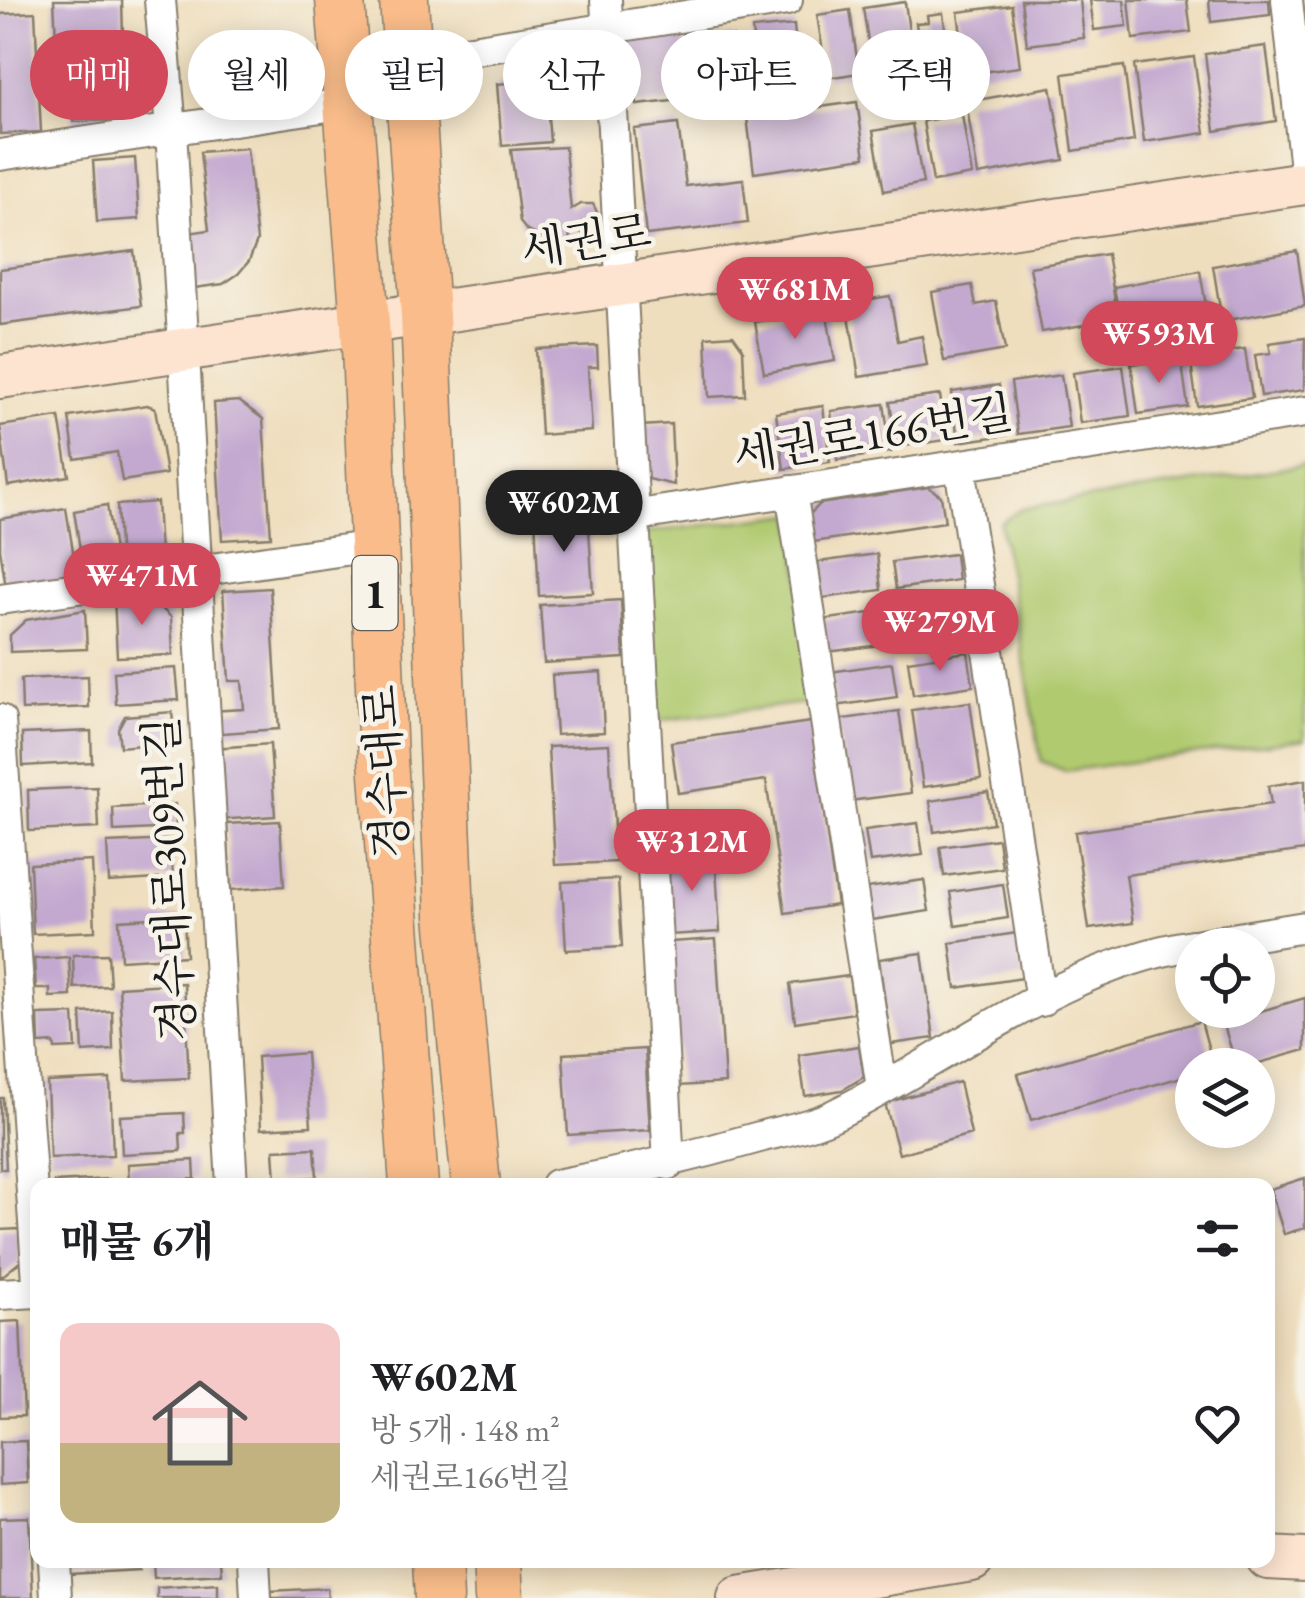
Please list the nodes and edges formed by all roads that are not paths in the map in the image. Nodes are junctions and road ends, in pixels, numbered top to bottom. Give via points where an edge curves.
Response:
1 (160, 0) edge
2 (340, 0) edge
3 (404, 0) edge
4 (787, 0) edge
5 (1286, 0) edge
6 (606, 14) edge
7 (406, 30) edge
8 (483, 43) edge
9 (345, 64) edge
10 (345, 102) edge
11 (349, 120) edge
12 (412, 120) edge
13 (171, 130) junction
14 (0, 155) edge
15 (1305, 168) edge
16 (1305, 183) edge
17 (622, 284) junction
18 (425, 315) junction
19 (365, 323) junction
20 (181, 350) junction
21 (0, 377) edge
22 (1305, 412) edge
23 (960, 466) junction
24 (791, 491) junction
25 (632, 516) junction
26 (373, 546) junction
27 (197, 569) junction
28 (0, 599) edge
29 (0, 720) edge
30 (1305, 927) edge
31 (1275, 932) edge
32 (1175, 948) edge
33 (1041, 1001) junction
34 (882, 1088) junction
35 (669, 1164) junction
36 (31, 1178) edge
37 (232, 1178) edge
38 (413, 1178) edge
39 (475, 1178) edge
40 (594, 1178) edge
41 (30, 1292) edge
42 (0, 1294) edge
43 (1275, 1558) edge
44 (1305, 1560) edge
45 (54, 1568) edge
46 (254, 1568) edge
47 (437, 1568) edge
48 (497, 1568) edge
49 (923, 1568) edge
50 (56, 1598) edge
51 (256, 1598) edge
52 (438, 1598) edge
53 (499, 1598) edge
54 (739, 1598) edge

1 - 13 street, 경수대로309번길
2 - 9 main road, 경수대로 / 1
3 - 7 main road, 경수대로 / 1
4 - 6 street
5 - 15 street
6 - 8 street
6 - 17 street
10 - 13 street
11 - 19 main road, 경수대로 / 1
12 - 18 main road, 경수대로 / 1
13 - 14 street
13 - 20 street, 경수대로309번길
16 - 17 street, 세권로
17 - 18 street, 세권로
17 - 25 street
18 - 19 street, 세권로
18 - 39 main road, 경수대로 / 1 via 450,915
19 - 20 street, 세권로
19 - 26 main road, 경수대로 / 1
20 - 21 street, 세권로
20 - 27 street, 경수대로309번길
22 - 23 street, 세권로166번길
23 - 24 street, 세권로166번길
23 - 33 street
24 - 25 street, 세권로166번길
24 - 34 street
25 - 35 street
26 - 27 street
26 - 38 main road, 경수대로 / 1
27 - 28 street
27 - 37 street, 경수대로309번길
29 - 36 street
30 - 31 street
32 - 33 street via 1151,952
33 - 34 street
34 - 35 street via 833,1116
35 - 40 street
41 - 42 street
43 - 44 street
45 - 50 street
46 - 51 street
47 - 52 main road
48 - 53 main road
49 - 54 street

